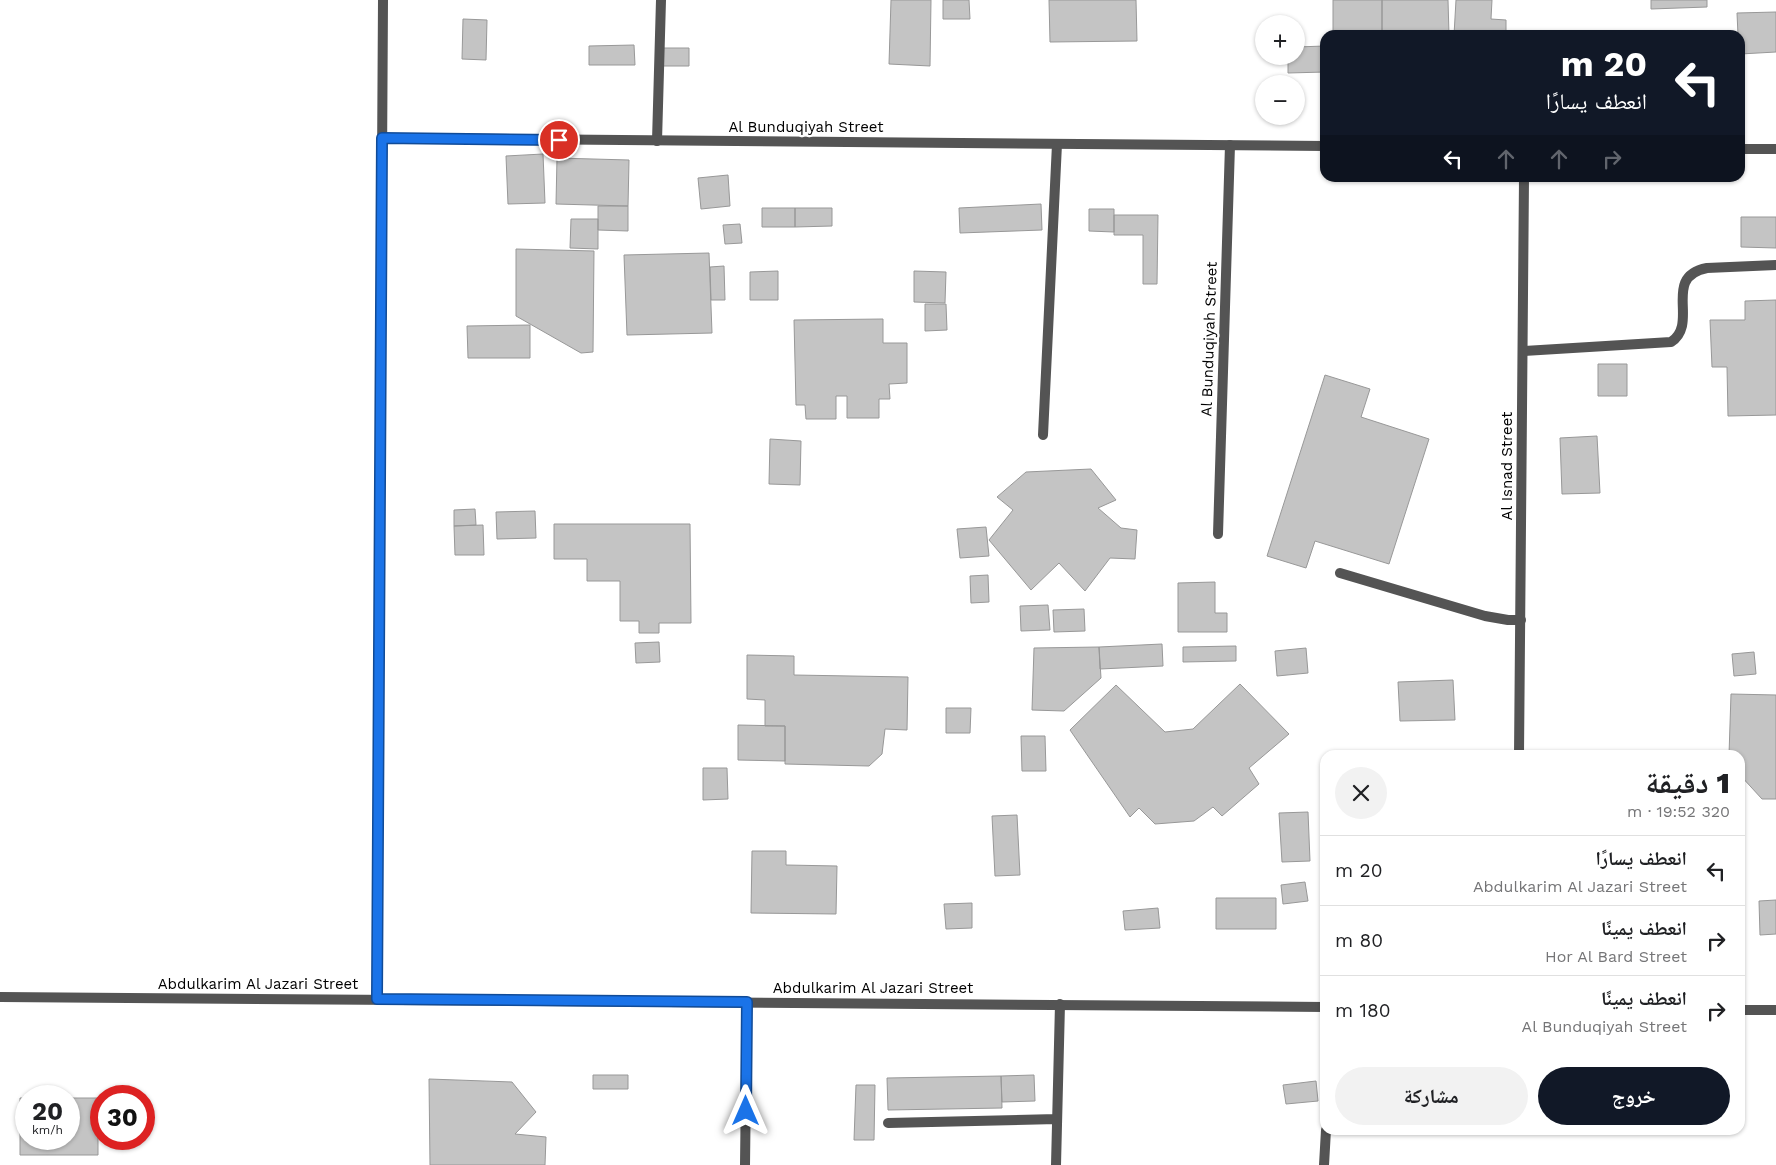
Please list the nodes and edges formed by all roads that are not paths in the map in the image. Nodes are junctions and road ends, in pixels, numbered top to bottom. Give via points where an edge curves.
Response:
1 (383, 0) edge
2 (661, 0) edge
3 (382, 138) junction
4 (657, 141) junction
5 (1057, 144) junction
6 (1230, 145) junction
7 (1320, 146) edge
8 (1745, 149) edge
9 (1776, 149) edge
10 (1524, 182) edge
11 (1776, 266) edge
12 (1523, 351) junction
13 (1042, 435) dead end
14 (1218, 534) dead end
15 (1340, 573) dead end
16 (1521, 620) junction
17 (1520, 750) edge
18 (0, 997) edge
19 (377, 999) junction
20 (747, 1002) junction
21 (1060, 1004) junction
22 (1320, 1007) edge
23 (1745, 1010) edge
24 (1776, 1010) edge
25 (1057, 1119) junction
26 (888, 1123) dead end
27 (1326, 1135) edge
28 (745, 1165) edge
29 (1056, 1165) edge
30 (1324, 1165) edge

1 - 3 street
2 - 4 street
3 - 4 street, Al Bunduqiyah Street
3 - 19 street
4 - 5 street, Al Bunduqiyah Street
5 - 6 street, Al Bunduqiyah Street
5 - 13 street
6 - 7 street, Al Bunduqiyah Street
6 - 14 street, Al Bunduqiyah Street
8 - 9 street
10 - 12 street, Al Isnad Street
11 - 12 street via 1707,268 1689,275 1684,283 1681,333 1671,342
12 - 16 street, Al Isnad Street
15 - 16 street via 1485,616
16 - 17 street, Al Isnad Street
18 - 19 street, Abdulkarim Al Jazari Street
19 - 20 street, Abdulkarim Al Jazari Street
20 - 21 street, Abdulkarim Al Jazari Street
20 - 28 street
21 - 22 street, Abdulkarim Al Jazari Street
21 - 25 street
23 - 24 street
25 - 26 street
25 - 29 street
27 - 30 street

